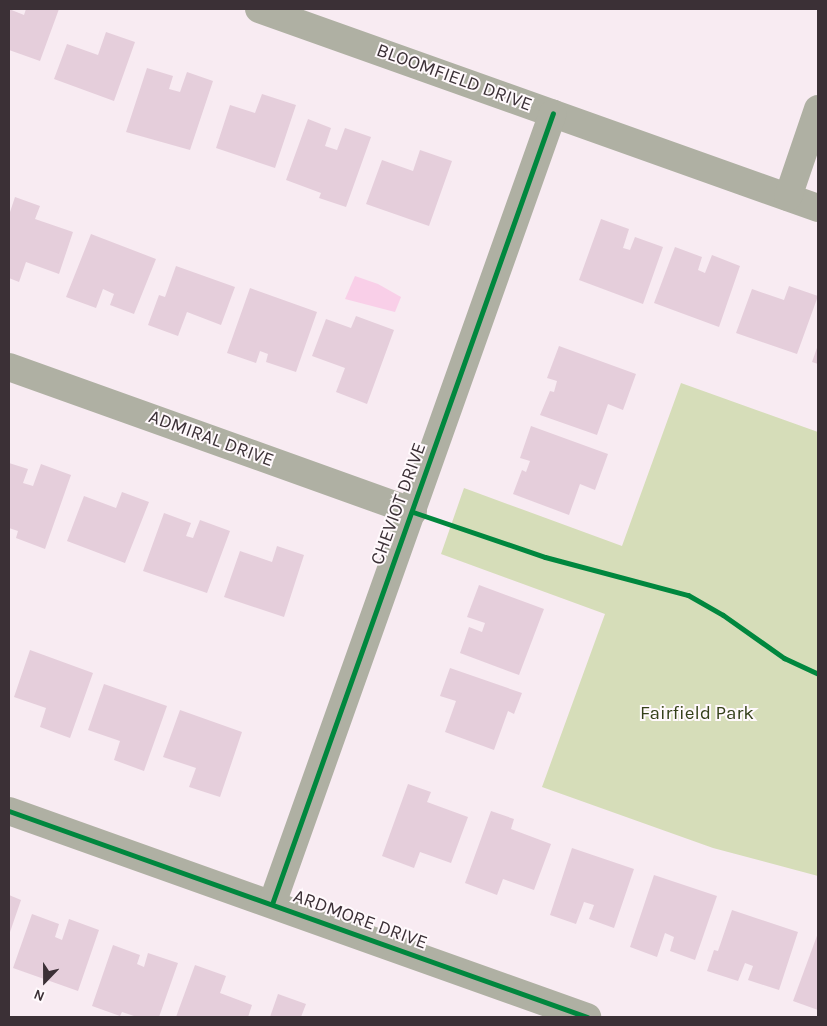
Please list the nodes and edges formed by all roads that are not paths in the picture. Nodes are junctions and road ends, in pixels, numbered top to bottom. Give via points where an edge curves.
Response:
1 (259, 9) edge
2 (329, 20) edge
3 (818, 109) edge
4 (553, 113) junction
5 (788, 197) junction
6 (818, 208) edge
7 (9, 367) edge
8 (413, 512) junction
9 (9, 811) edge
10 (272, 904) junction
11 (587, 1017) edge

1 - 2 street, BLOOMFIELD DRIVE
2 - 4 street, BLOOMFIELD DRIVE
3 - 5 street
4 - 5 street, BLOOMFIELD DRIVE
4 - 8 street, CHEVIOT DRIVE
5 - 6 street, BLOOMFIELD DRIVE
7 - 8 street, ADMIRAL DRIVE
8 - 10 street, CHEVIOT DRIVE
9 - 10 street, ARDMORE DRIVE
10 - 11 street, ARDMORE DRIVE

